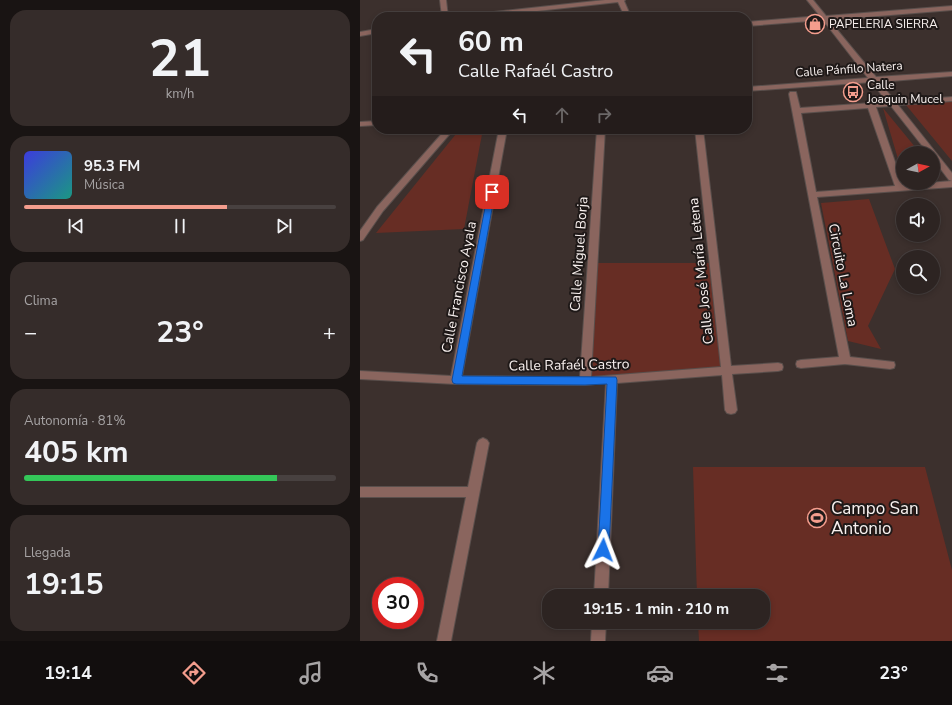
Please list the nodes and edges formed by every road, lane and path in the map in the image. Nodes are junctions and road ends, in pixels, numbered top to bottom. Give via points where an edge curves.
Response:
1 (443, 0) edge
2 (621, 0) edge
3 (810, 0) edge
4 (952, 8) edge
5 (444, 12) edge
6 (512, 12) edge
7 (626, 12) edge
8 (825, 18) junction
9 (752, 24) edge
10 (372, 32) edge
11 (360, 34) edge
12 (952, 74) edge
13 (873, 79) junction
14 (752, 89) edge
15 (793, 94) dead end
16 (952, 99) edge
17 (893, 103) junction
18 (871, 105) junction
19 (796, 111) junction
20 (372, 123) edge
21 (360, 124) edge
22 (446, 134) edge
23 (502, 134) edge
24 (601, 134) edge
25 (700, 134) edge
26 (927, 146) edge
27 (940, 163) edge
28 (896, 177) edge
29 (952, 178) edge
30 (952, 184) edge
31 (940, 185) edge
32 (896, 188) edge
33 (813, 195) junction
34 (360, 238) edge
35 (845, 360) junction
36 (801, 364) dead end
37 (890, 365) dead end
38 (778, 367) dead end
39 (726, 370) junction
40 (360, 375) edge
41 (456, 380) junction
42 (612, 380) junction
43 (585, 381) junction
44 (731, 410) dead end
45 (483, 443) dead end
46 (360, 492) edge
47 (474, 492) junction
48 (601, 589) edge
49 (599, 629) edge
50 (444, 641) edge
51 (598, 641) edge

1 - 5 street
2 - 6 street
2 - 7 street
3 - 8 street
4 - 8 street
8 - 9 street
8 - 13 street
10 - 11 street
12 - 13 street, Calle Pánfilo Natera
13 - 14 street, Calle Pánfilo Natera
13 - 17 street
15 - 19 street, Circuito La Loma
16 - 17 street
17 - 18 street
17 - 26 street
18 - 19 street
18 - 28 street
19 - 33 street, Circuito La Loma
20 - 21 street
22 - 34 street via 380,209
23 - 41 street, Calle Francisco Ayala
24 - 43 street, Calle Miguel Borja
25 - 39 street, Calle José María Letena
27 - 29 street
30 - 31 street
32 - 33 street
33 - 35 street, Circuito La Loma
35 - 36 street
35 - 37 street
38 - 39 street, Calle Rafaél Castro
39 - 42 street, Calle Rafaél Castro
39 - 44 street, Calle José María Letena
40 - 41 street, Calle Rafaél Castro
41 - 43 street, Calle Rafaél Castro
42 - 43 street, Calle Rafaél Castro
42 - 48 street
45 - 47 street
46 - 47 street
47 - 50 street
49 - 51 street

